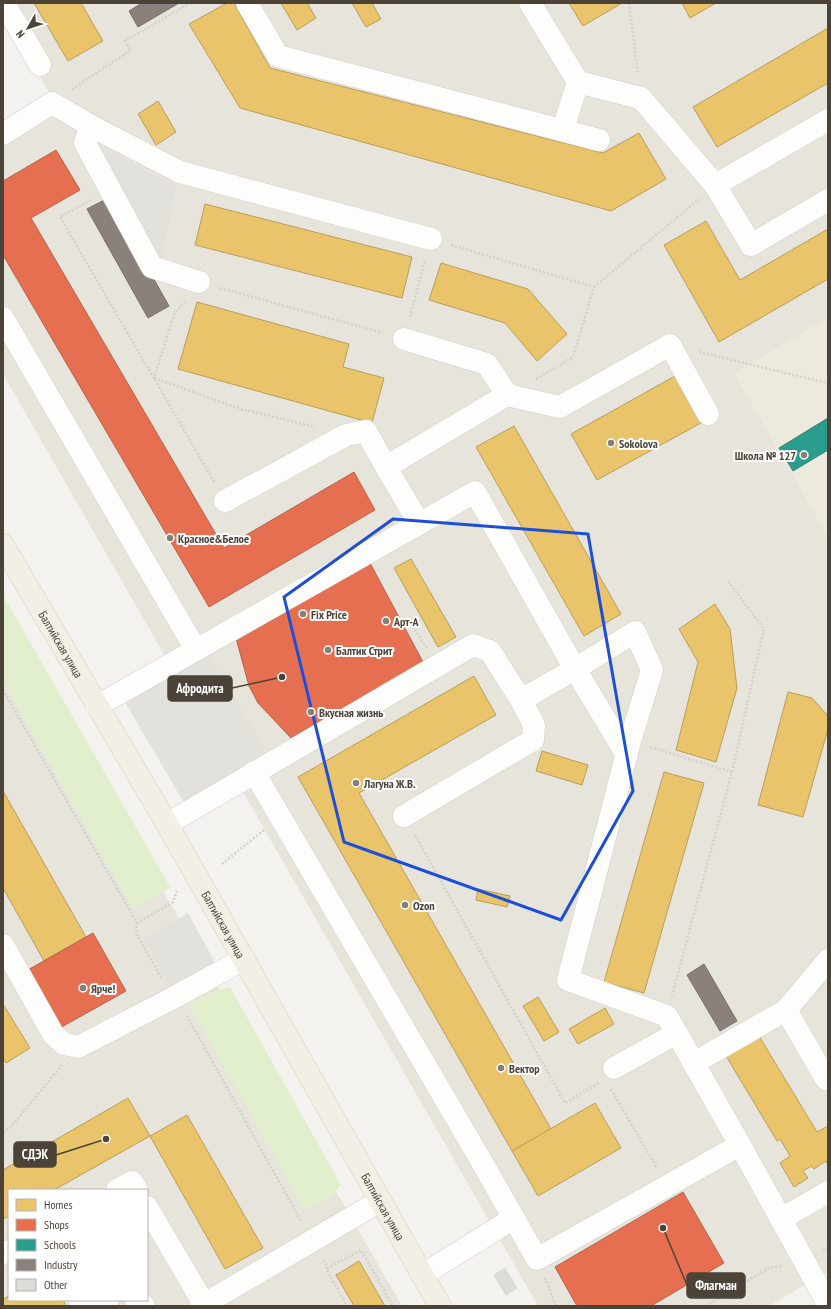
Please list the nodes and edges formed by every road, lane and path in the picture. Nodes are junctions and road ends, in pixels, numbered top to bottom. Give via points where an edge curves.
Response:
1 (4, 3) edge
2 (190, 3) edge
3 (247, 3) edge
4 (530, 3) edge
5 (629, 3) edge
6 (40, 65) dead end
7 (578, 82) junction
8 (641, 98) junction
9 (52, 102) junction
10 (828, 120) edge
11 (91, 126) junction
12 (563, 129) junction
13 (3, 134) edge
14 (600, 140) dead end
15 (715, 185) junction
16 (109, 189) junction
17 (828, 200) edge
18 (431, 239) junction
19 (199, 282) junction
20 (594, 287) junction
21 (3, 318) edge
22 (404, 339) junction
23 (670, 345) junction
24 (154, 378) junction
25 (828, 384) edge
26 (508, 395) junction
27 (708, 414) dead end
28 (346, 435) junction
29 (386, 467) junction
30 (225, 501) joint
31 (419, 523) junction
32 (3, 545) edge
33 (728, 580) dead end
34 (410, 623) dead end
35 (196, 650) junction
36 (440, 664) junction
37 (575, 669) junction
38 (3, 690) edge
39 (521, 700) junction
40 (97, 706) junction
41 (628, 748) junction
42 (254, 772) junction
43 (732, 772) junction
44 (280, 816) junction
45 (404, 816) joint
46 (167, 824) junction
47 (222, 864) dead end
48 (177, 891) dead end
49 (138, 923) junction
50 (3, 945) edge
51 (244, 959) junction
52 (828, 960) edge
53 (173, 998) junction
54 (786, 1010) junction
55 (672, 1024) junction
56 (78, 1047) junction
57 (694, 1063) junction
58 (608, 1079) junction
59 (826, 1079) dead end
60 (3, 1132) edge
61 (740, 1145) junction
62 (668, 1186) junction
63 (119, 1189) edge
64 (136, 1189) edge
65 (828, 1192) edge
66 (380, 1201) junction
67 (148, 1209) edge
68 (514, 1218) junction
69 (781, 1219) junction
70 (312, 1241) junction
71 (828, 1248) edge
72 (537, 1259) junction
73 (804, 1262) junction
74 (328, 1268) junction
75 (422, 1276) junction
76 (81, 1301) edge
77 (99, 1301) edge
78 (828, 1304) edge
79 (203, 1305) edge
80 (347, 1306) edge
81 (393, 1306) edge
82 (440, 1306) edge
83 (556, 1306) edge
84 (706, 1306) edge

1 - 6 lane
2 - 9 path via 125,41 130,50
3 - 12 lane via 278,56
4 - 7 lane
5 - 8 path
7 - 8 lane
7 - 12 lane
8 - 15 lane
9 - 11 lane
9 - 13 lane
10 - 15 lane
11 - 16 lane via 85,143
11 - 18 lane via 180,172
12 - 14 lane
15 - 17 lane via 751,245
15 - 20 path
16 - 19 lane via 152,267
16 - 24 path via 60,217
18 - 20 path
18 - 22 path
19 - 22 path
19 - 24 path via 174,315
20 - 26 path via 573,357
21 - 35 lane
22 - 26 lane via 487,364
23 - 25 path
23 - 26 lane via 560,407
23 - 27 lane
24 - 28 path via 241,409
24 - 30 path
26 - 29 lane
28 - 29 lane via 366,431
28 - 30 lane
29 - 31 lane
31 - 35 lane
31 - 37 lane via 475,492
32 - 40 main road, Балтийская улица
33 - 43 path via 764,629
34 - 36 path
35 - 40 lane
36 - 39 lane via 473,645 490,651
36 - 42 lane
37 - 39 lane
37 - 41 lane
37 - 41 lane via 635,632 652,670
38 - 49 path
39 - 45 lane via 534,725 533,740
40 - 46 main road, Балтийская улица
41 - 43 path
41 - 55 lane via 568,980
42 - 44 lane
42 - 46 lane
43 - 55 path
44 - 47 path
44 - 68 lane
45 - 58 path via 564,1103
46 - 51 main road, Балтийская улица
48 - 49 path via 173,902
49 - 53 path via 136,933
50 - 56 lane via 53,1034 64,1044
51 - 53 lane
51 - 66 main road, Балтийская улица
52 - 54 lane
53 - 56 lane
53 - 70 path via 186,1013
54 - 57 lane
54 - 59 lane
55 - 57 lane
55 - 58 lane
56 - 60 path
57 - 61 lane
58 - 62 path
61 - 62 lane
61 - 69 lane
62 - 72 lane
63 - 64 lane via 132,1182
65 - 69 lane
66 - 70 lane
66 - 75 main road, Балтийская улица
67 - 79 lane
68 - 72 lane
68 - 75 lane
69 - 73 lane
70 - 74 path
70 - 79 lane
71 - 73 path
72 - 83 path
73 - 78 lane
73 - 84 path via 769,1268
74 - 80 path via 326,1269
74 - 81 path via 361,1250
75 - 82 main road, Балтийская улица
76 - 77 lane

